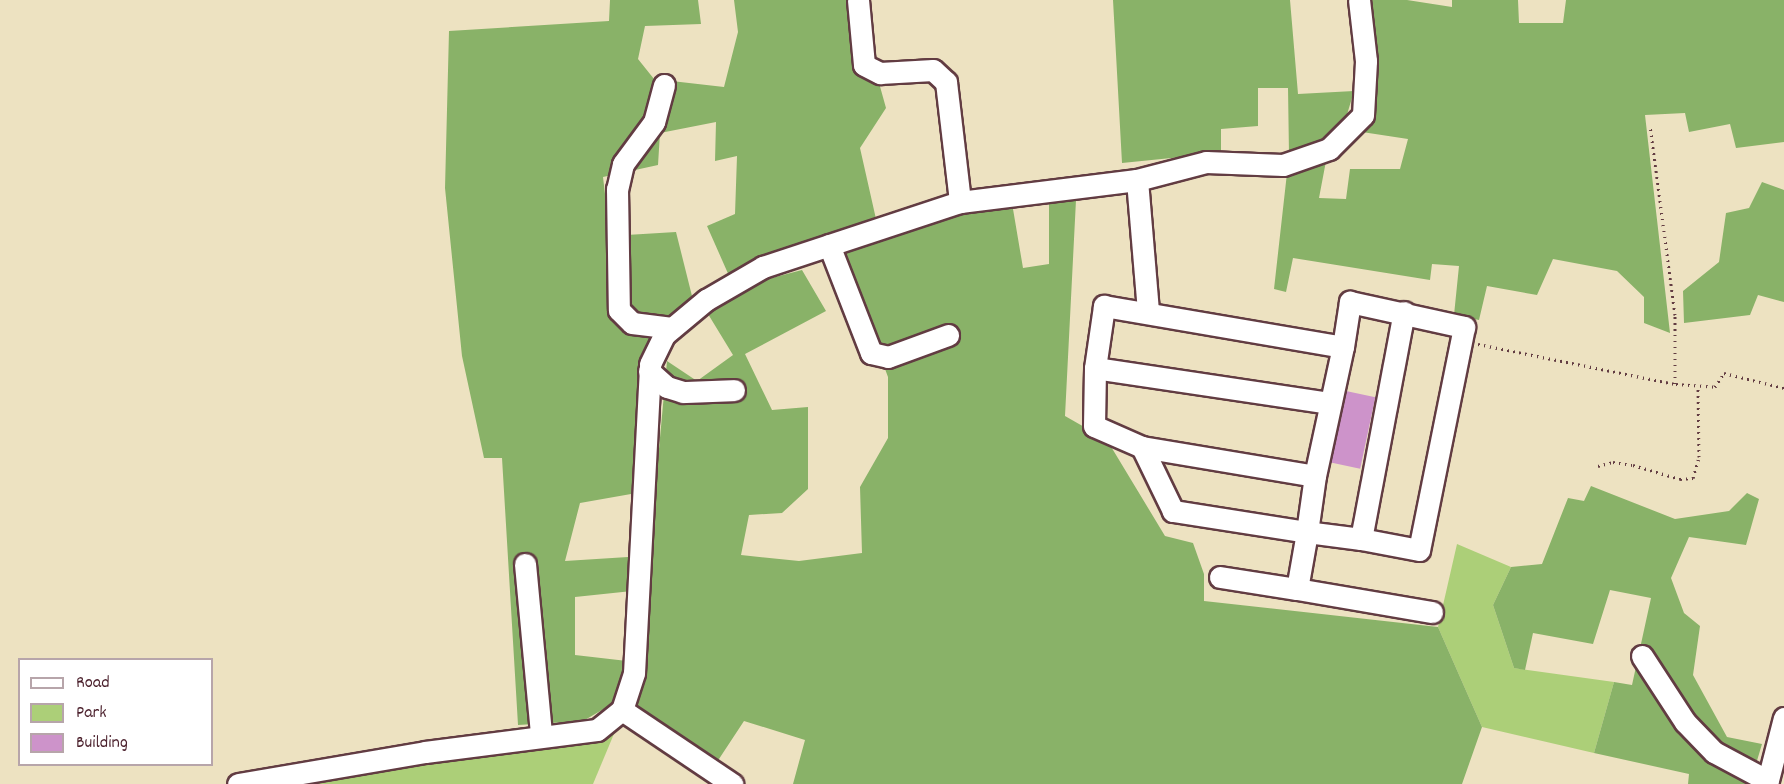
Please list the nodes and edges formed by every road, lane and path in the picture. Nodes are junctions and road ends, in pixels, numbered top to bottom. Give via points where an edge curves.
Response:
1 (858, 0) edge
2 (1359, 0) edge
3 (664, 85) dead end
4 (1650, 125) dead end
5 (1137, 180) junction
6 (960, 202) junction
7 (829, 245) junction
8 (1148, 310) junction
9 (1404, 312) junction
10 (672, 328) junction
11 (948, 335) dead end
12 (1461, 340) junction
13 (1343, 347) junction
14 (1095, 368) junction
15 (649, 371) junction
16 (1676, 384) junction
17 (1698, 387) junction
18 (1784, 388) edge
19 (734, 390) dead end
20 (1330, 403) junction
21 (1142, 447) junction
22 (1598, 466) dead end
23 (1315, 476) junction
24 (1307, 532) junction
25 (1361, 539) junction
26 (525, 564) dead end
27 (1220, 577) dead end
28 (1297, 589) junction
29 (1432, 612) dead end
30 (1642, 656) dead end
31 (622, 710) junction
32 (1784, 718) edge
33 (541, 734) junction
34 (1767, 783) edge
35 (238, 784) edge
36 (732, 784) edge

1 - 6 street via 864,66 880,74 933,70 946,82
2 - 5 street via 1366,61 1363,115 1329,149 1283,165 1206,162
3 - 10 street via 654,122 623,164 617,189 619,310 632,323
4 - 16 path via 1675,315
5 - 6 street
5 - 8 street
6 - 7 street
7 - 10 street via 763,267 706,300
7 - 11 street via 871,353 888,357
8 - 13 street
8 - 14 street via 1104,306
9 - 12 street via 1464,327
9 - 13 street via 1350,302
9 - 25 street
10 - 15 street via 664,335
12 - 16 path
12 - 25 street via 1419,550
13 - 20 street
14 - 20 street
14 - 21 street via 1094,426
15 - 19 street via 667,387 683,392
15 - 31 street via 634,673
16 - 17 path
17 - 18 path via 1714,387 1724,373
17 - 22 path via 1699,457 1694,478 1680,479 1623,463
20 - 23 street
21 - 23 street
21 - 24 street via 1173,511
23 - 24 street
24 - 25 street
24 - 28 street
26 - 33 street
27 - 28 street
28 - 29 street
30 - 34 street via 1685,722 1714,752
31 - 33 street via 597,730
31 - 36 street
32 - 34 street
33 - 35 street

